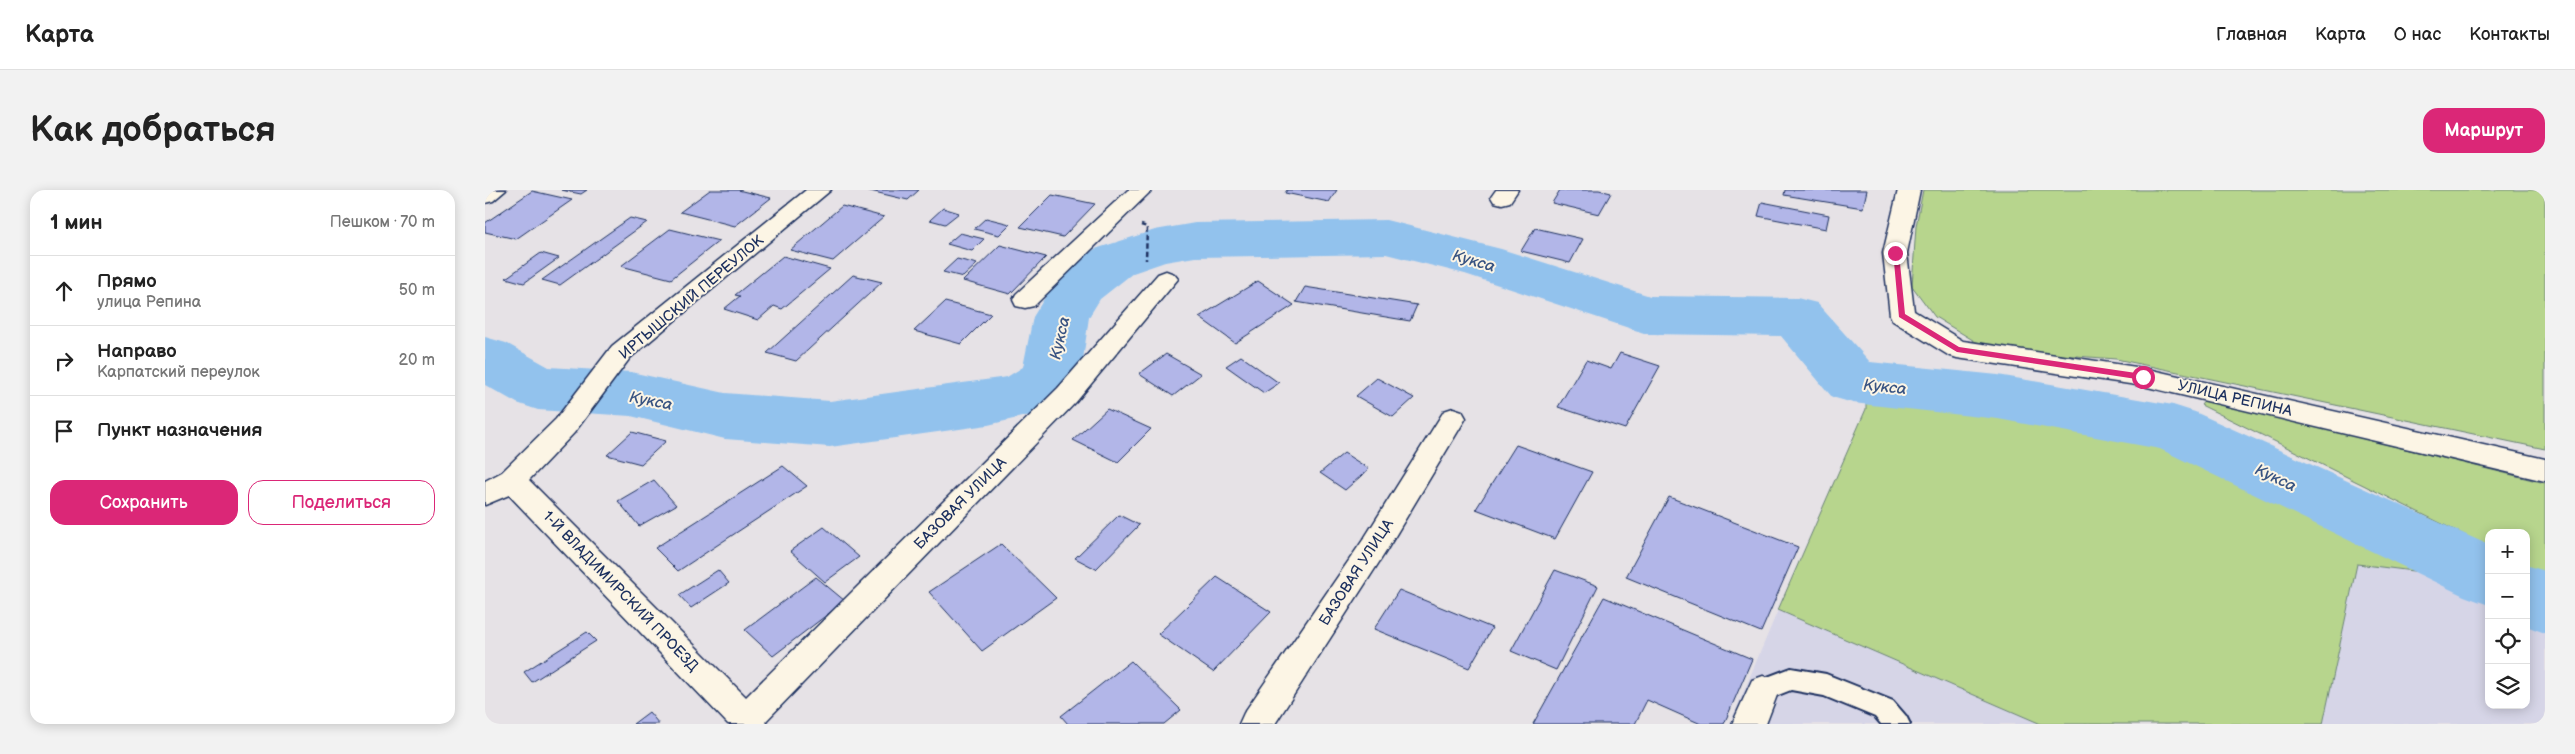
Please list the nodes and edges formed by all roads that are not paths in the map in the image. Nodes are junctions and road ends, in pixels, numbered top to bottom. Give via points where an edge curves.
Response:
1 (495, 190) edge
2 (820, 190) edge
3 (1141, 190) edge
4 (1909, 190) edge
5 (485, 196) edge
6 (1156, 271) road end
7 (1025, 300) dead end
8 (1453, 418) dead end
9 (2545, 470) edge
10 (512, 480) junction
11 (485, 494) edge
12 (1763, 690) joint
13 (748, 722) edge
14 (1256, 724) edge
15 (1749, 724) edge
16 (1897, 724) edge

1 - 5 street
2 - 10 street, ИРТЫШСКИЙ ПЕРЕУЛОК via 621,352 565,426
3 - 7 street
4 - 9 street, УЛИЦА РЕПИНА via 1895,253 1902,315 1957,349 2143,377
6 - 13 street, БАЗОВАЯ УЛИЦА via 1067,395
8 - 14 street, БАЗОВАЯ УЛИЦА via 1375,545
10 - 11 street
10 - 13 street, 1-Й ВЛАДИМИРСКИЙ ПРОЕЗД
12 - 15 street
12 - 16 lane via 1791,679 1825,685 1884,709

